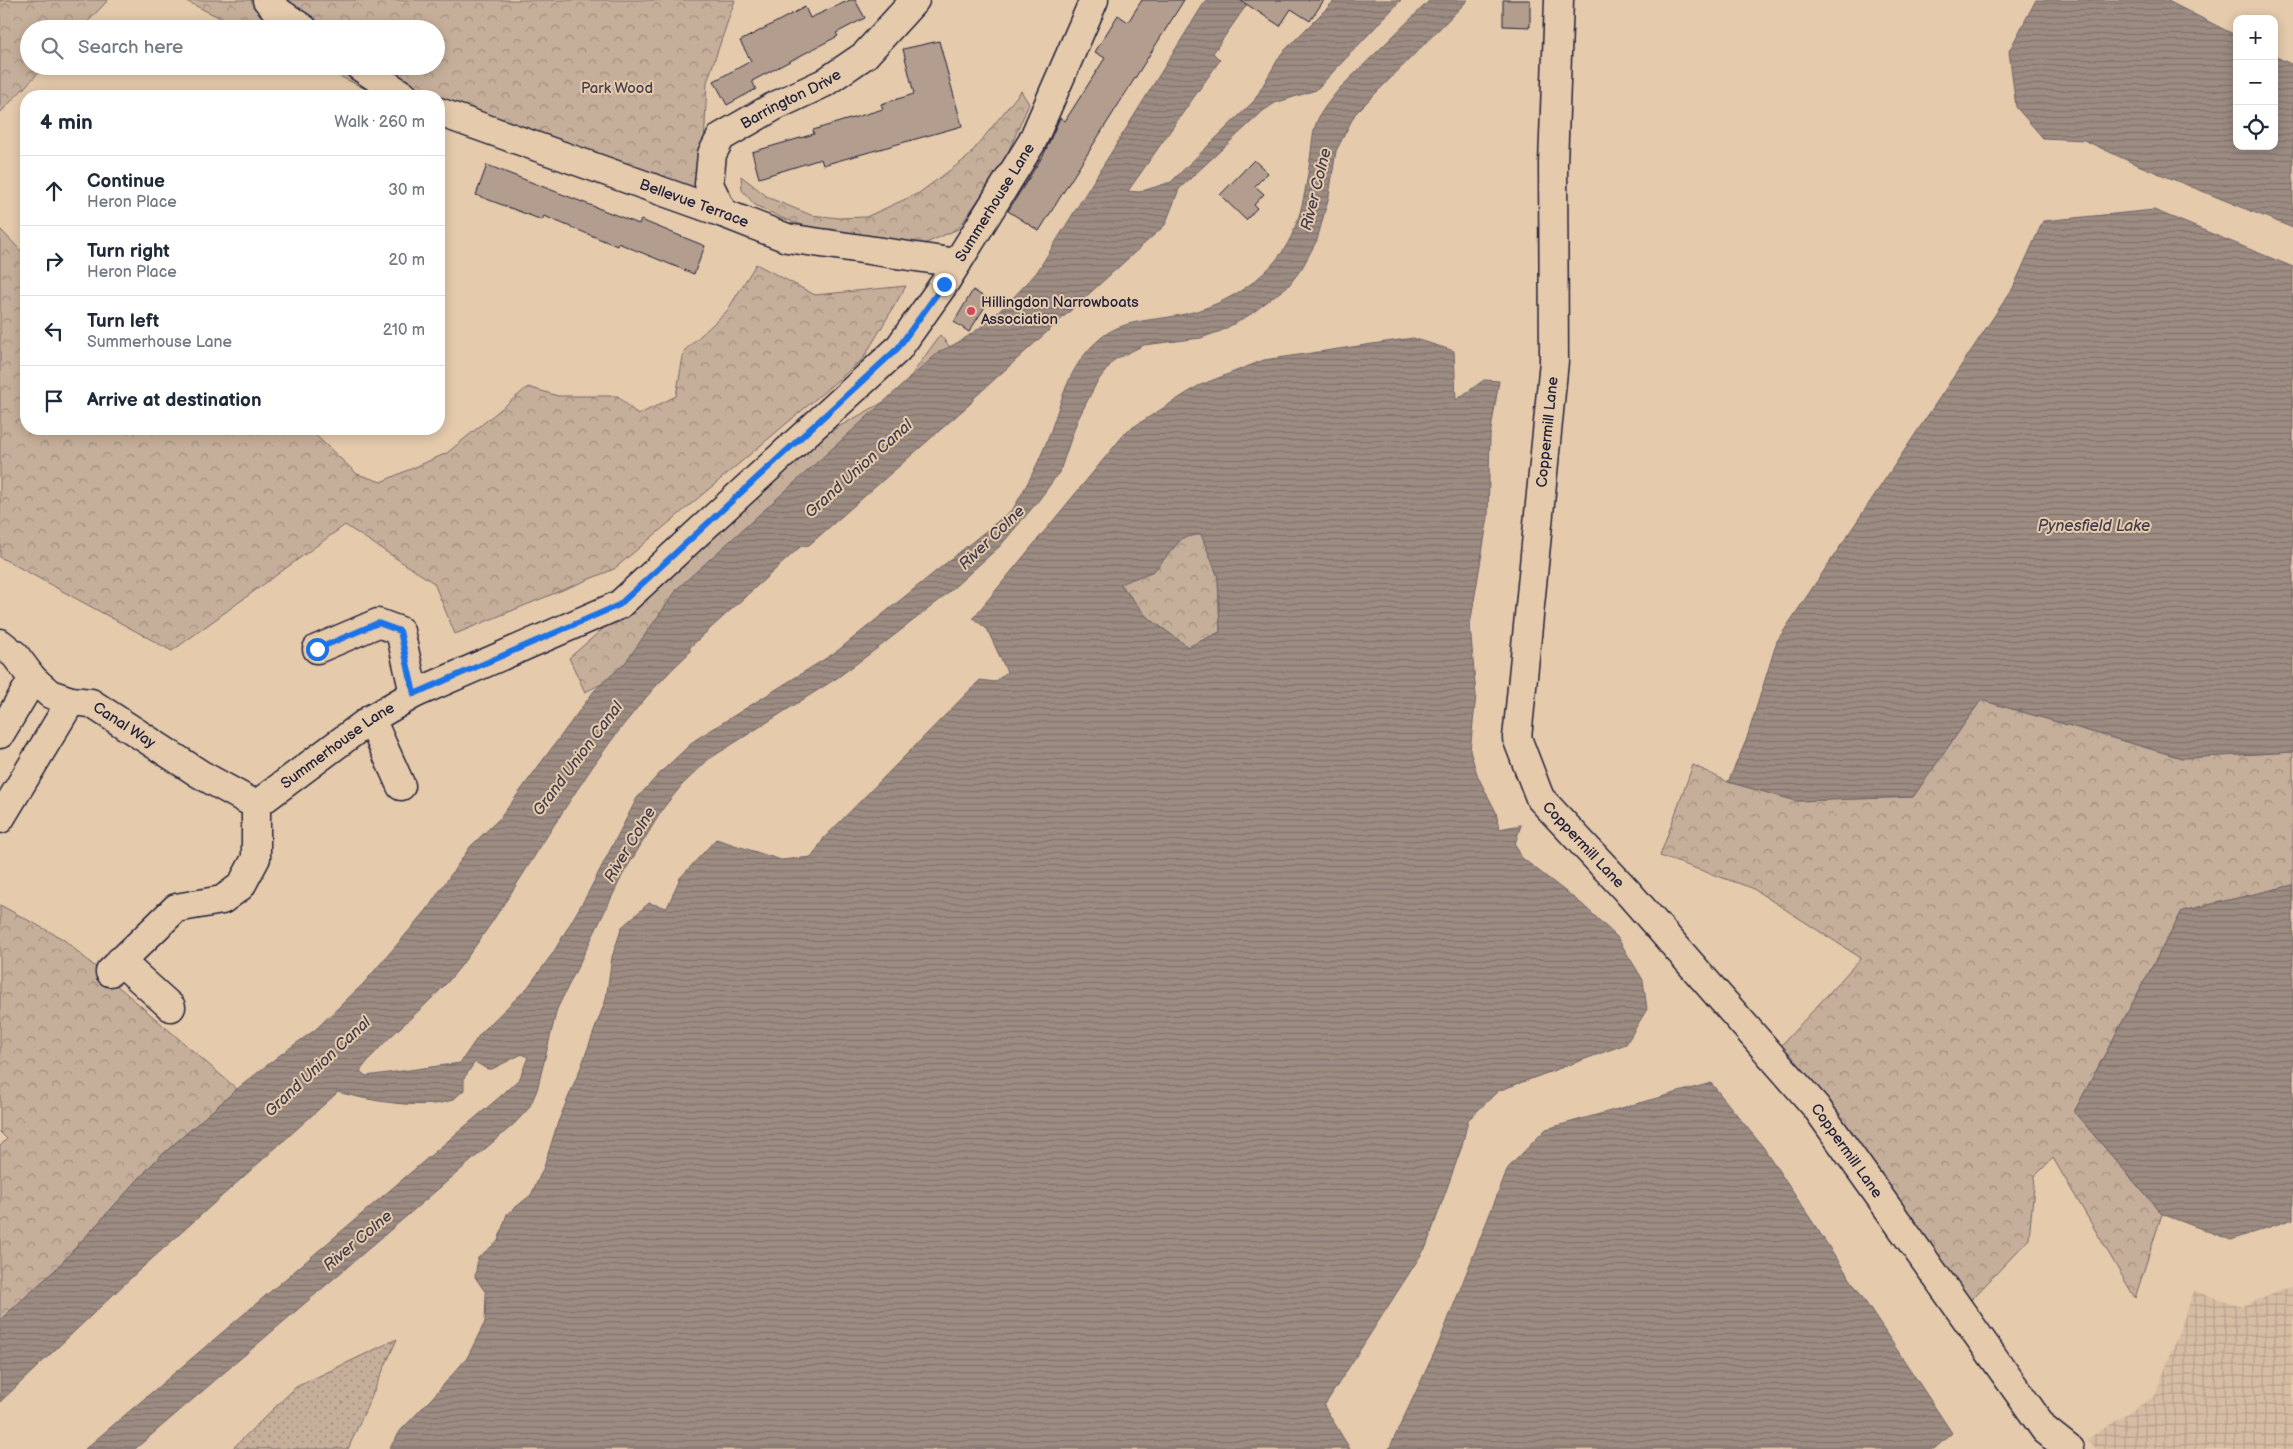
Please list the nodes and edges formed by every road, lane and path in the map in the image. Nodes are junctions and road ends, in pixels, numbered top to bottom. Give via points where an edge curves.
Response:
1 (267, 0) edge
2 (915, 0) edge
3 (1094, 0) edge
4 (1558, 0) edge
5 (291, 20) edge
6 (373, 75) edge
7 (395, 90) edge
8 (445, 114) edge
9 (723, 213) junction
10 (957, 263) junction
11 (0, 643) edge
12 (317, 649) dead end
13 (33, 679) junction
14 (414, 694) junction
15 (71, 702) junction
16 (371, 719) junction
17 (0, 734) edge
18 (401, 786) dead end
19 (256, 805) junction
20 (0, 819) edge
21 (171, 1007) dead end
22 (2069, 1449) edge

1 - 5 street
2 - 9 street, Barrington Drive via 865,55 824,83 773,107 722,137 712,154 710,184
3 - 10 street, Summerhouse Lane via 1032,142
4 - 22 street, Coppermill Lane via 1552,164 1554,362 1517,738 1540,798 1620,883 1816,1107 2045,1430
6 - 7 street
8 - 9 street, Bellevue Terrace
9 - 10 street, Bellevue Terrace via 787,238
10 - 14 street, Summerhouse Lane via 898,348 619,605
11 - 13 street, Canal Way via 15,655
12 - 14 street via 378,623 400,631
13 - 15 street, Canal Way via 50,694
13 - 17 street
14 - 16 street, Summerhouse Lane
15 - 19 street, Canal Way via 91,703 200,774
15 - 20 street
16 - 18 street
16 - 19 street, Summerhouse Lane
19 - 21 street via 256,858 240,886 222,900 176,908 115,966

